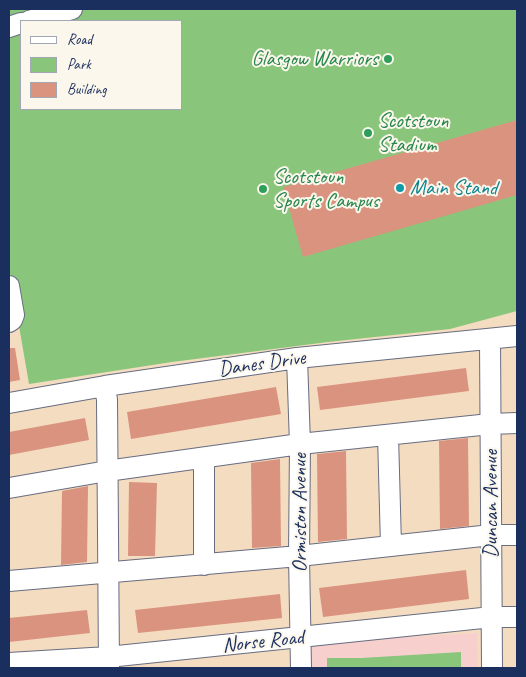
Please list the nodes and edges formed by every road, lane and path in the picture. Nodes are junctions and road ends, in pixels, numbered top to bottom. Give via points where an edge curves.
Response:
1 (72, 9) edge
2 (33, 20) edge
3 (9, 286) edge
4 (9, 322) edge
5 (517, 336) edge
6 (490, 339) junction
7 (297, 358) junction
8 (104, 386) junction
9 (9, 403) edge
10 (517, 423) edge
11 (490, 424) junction
12 (388, 435) junction
13 (300, 444) junction
14 (204, 458) junction
15 (107, 471) junction
16 (9, 488) edge
17 (517, 535) edge
18 (491, 536) junction
19 (391, 546) junction
20 (299, 556) junction
21 (204, 565) junction
22 (108, 573) junction
23 (9, 581) edge
24 (492, 617) junction
25 (517, 617) edge
26 (300, 638) junction
27 (9, 663) edge
28 (109, 663) edge
29 (301, 668) edge
30 (492, 668) edge

1 - 2 street
3 - 4 street via 14,315
5 - 6 street, Danes Drive
6 - 7 street, Danes Drive
6 - 11 street, Duncan Avenue
7 - 8 street, Danes Drive
7 - 13 street, Ormiston Avenue
8 - 9 street, Danes Drive
8 - 15 street via 107,400
10 - 11 street
11 - 12 street
11 - 18 street, Duncan Avenue
12 - 13 street
12 - 19 street
13 - 14 street
13 - 20 street, Ormiston Avenue
14 - 15 street
14 - 21 street
15 - 16 street
15 - 22 street
17 - 18 street
18 - 19 street
18 - 24 street, Duncan Avenue
19 - 20 street
20 - 21 street
20 - 26 street, Ormiston Avenue
21 - 22 street
22 - 23 street
22 - 28 street
24 - 25 street, Norse Road
24 - 26 street, Norse Road
24 - 30 street, Duncan Avenue
26 - 28 street, Norse Road
26 - 29 street, Ormiston Avenue
27 - 28 street, Norse Road

